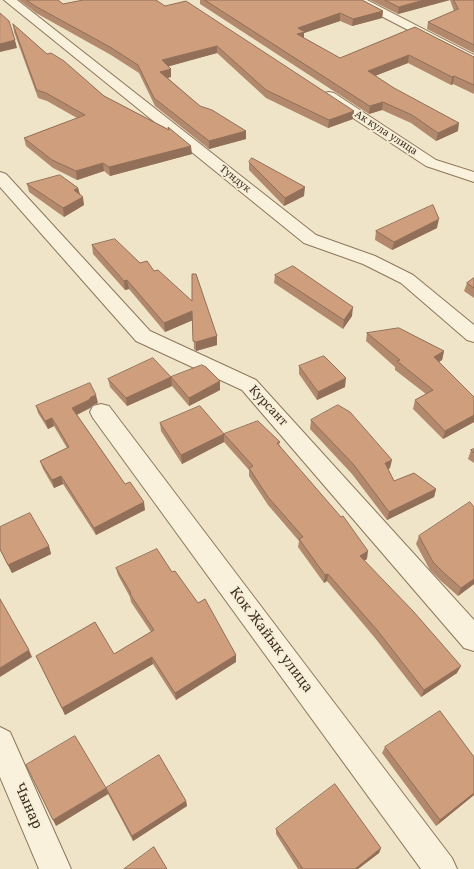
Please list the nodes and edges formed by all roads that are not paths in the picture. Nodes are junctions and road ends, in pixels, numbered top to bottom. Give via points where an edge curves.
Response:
1 (10, 0) edge
2 (358, 0) edge
3 (474, 60) edge
4 (318, 89) edge
5 (474, 176) edge
6 (0, 177) edge
7 (474, 335) edge
8 (101, 412) dead end
9 (474, 639) edge
10 (0, 742) edge
11 (55, 869) edge
12 (441, 869) edge

1 - 7 street, Тундук via 310,239 369,260 408,279
2 - 3 street
4 - 5 street, Ак кула улица via 431,163
6 - 9 street, Курсант via 143,336 250,385
8 - 12 street, Кок Жайык улица
10 - 11 street, Чынар

